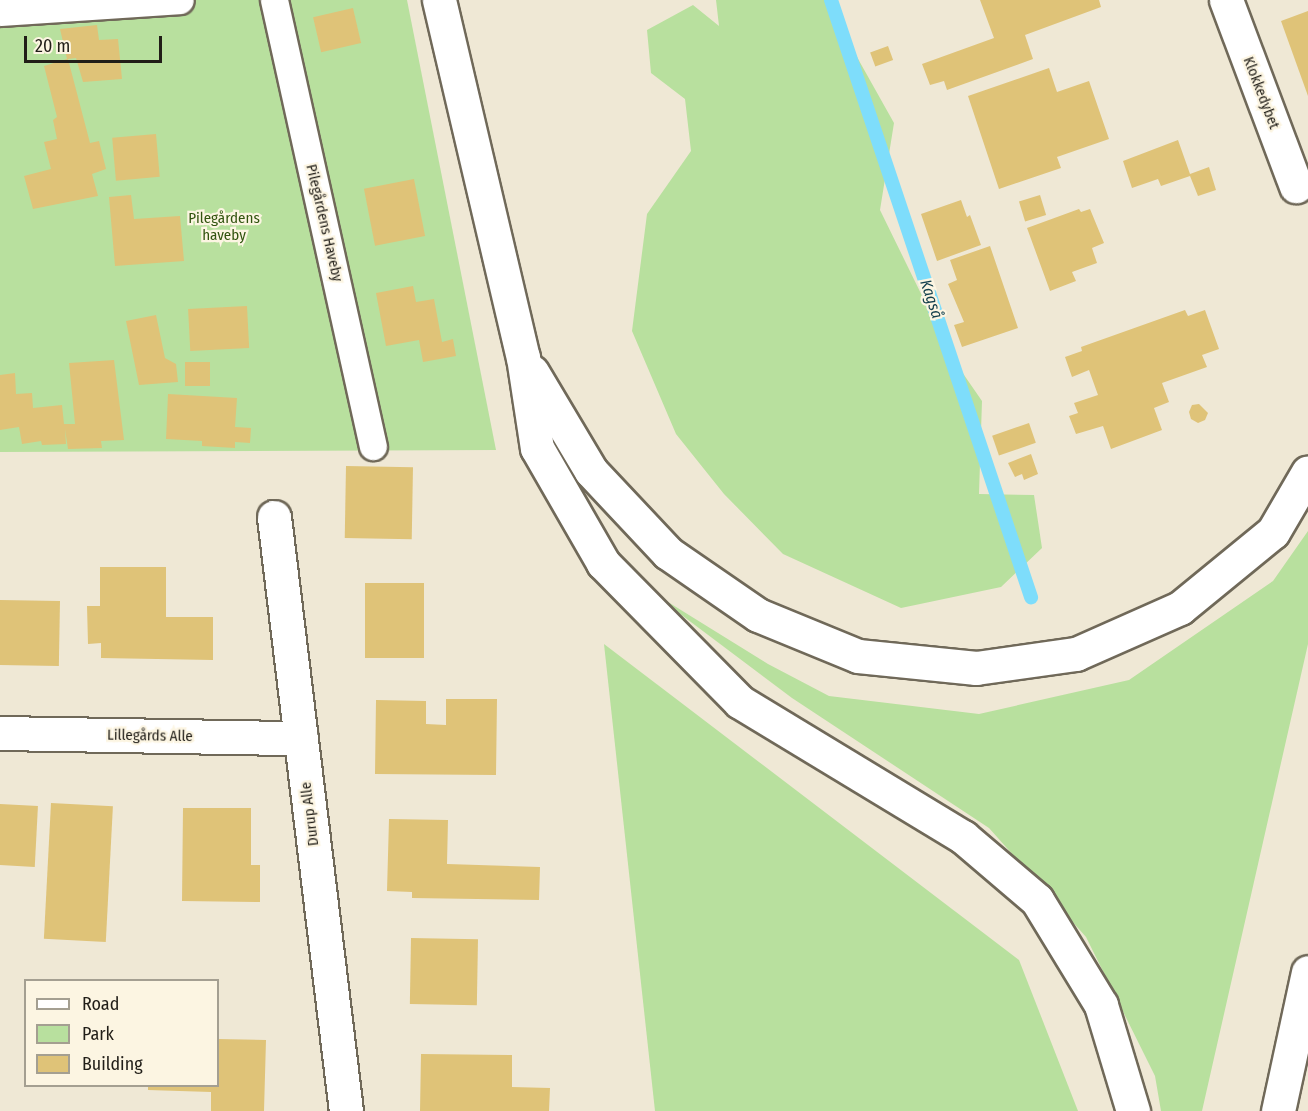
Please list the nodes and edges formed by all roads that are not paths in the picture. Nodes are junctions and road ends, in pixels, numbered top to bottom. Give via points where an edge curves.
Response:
1 (180, 0) edge
2 (274, 0) edge
3 (439, 0) edge
4 (1227, 0) edge
5 (0, 12) edge
6 (1296, 186) dead end
7 (523, 357) junction
8 (373, 446) dead end
9 (1308, 472) edge
10 (274, 517) dead end
11 (0, 733) edge
12 (301, 738) junction
13 (1308, 972) edge
14 (346, 1111) edge
15 (1133, 1111) edge
16 (1278, 1111) edge

1 - 5 lane
2 - 8 lane, Pilegårdens Haveby
3 - 7 main road
4 - 6 main road, Klokkedybet
7 - 9 main road via 591,471 668,553 758,615 858,656 976,668 1076,654 1180,608 1273,532
7 - 15 main road via 537,448 603,563 740,702 963,837 1037,900 1101,1005
10 - 12 main road, Durup Alle
11 - 12 main road, Lillegårds Alle
12 - 14 main road, Durup Alle
13 - 16 main road

